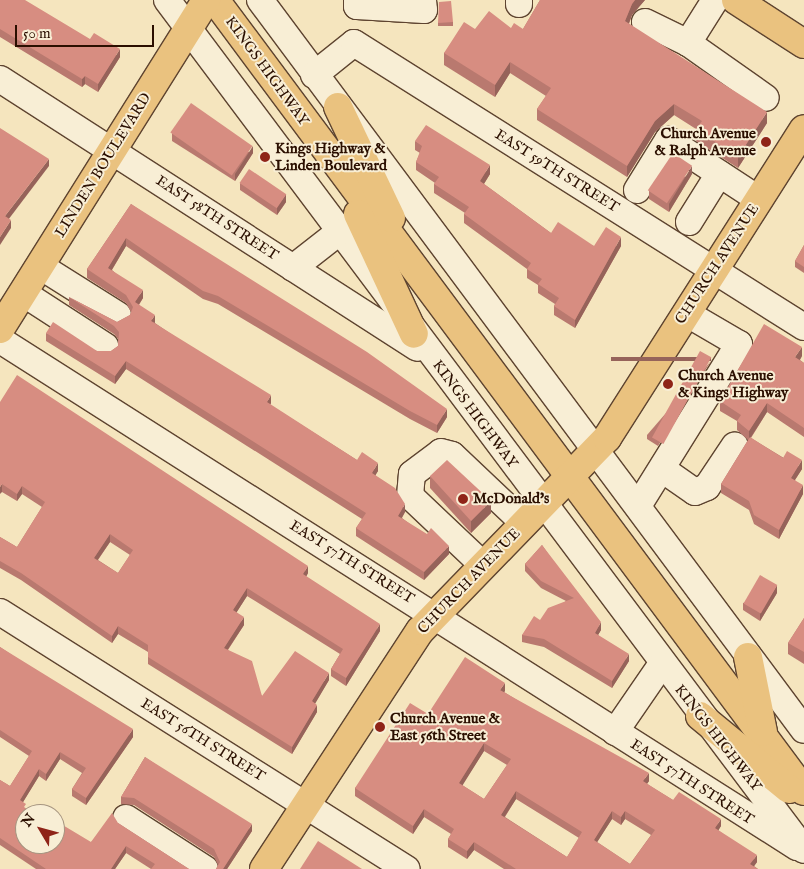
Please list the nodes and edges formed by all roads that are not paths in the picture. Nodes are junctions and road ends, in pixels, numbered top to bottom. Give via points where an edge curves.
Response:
1 (167, 0) edge
2 (206, 0) edge
3 (215, 0) edge
4 (260, 0) edge
5 (357, 0) edge
6 (423, 0) edge
7 (715, 0) edge
8 (736, 0) edge
9 (645, 22) dead end
10 (188, 30) junction
11 (688, 43) junction
12 (804, 44) edge
13 (314, 75) junction
14 (0, 79) edge
15 (766, 98) dead end
16 (338, 107) junction
17 (804, 129) edge
18 (113, 151) junction
19 (332, 158) junction
20 (719, 174) junction
21 (637, 190) dead end
22 (758, 199) junction
23 (689, 222) dead end
24 (339, 232) junction
25 (40, 266) junction
26 (293, 268) junction
27 (713, 270) junction
28 (417, 274) junction
29 (23, 294) junction
30 (686, 313) junction
31 (118, 315) dead end
32 (804, 327) edge
33 (0, 329) edge
34 (414, 334) junction
35 (0, 340) edge
36 (105, 346) dead end
37 (433, 358) junction
38 (484, 426) junction
39 (735, 445) dead end
40 (596, 449) junction
41 (452, 455) junction
42 (662, 468) junction
43 (569, 478) junction
44 (638, 506) junction
45 (534, 514) junction
46 (483, 565) junction
47 (0, 612) edge
48 (435, 614) junction
49 (748, 657) junction
50 (661, 665) junction
51 (700, 716) junction
52 (804, 730) edge
53 (615, 732) junction
54 (764, 738) junction
55 (804, 791) edge
56 (804, 801) edge
57 (306, 805) junction
58 (126, 818) dead end
59 (804, 850) edge
60 (205, 869) edge
61 (264, 869) edge
62 (407, 869) edge

1 - 10 street, KINGS HIGHWAY
2 - 10 main road, LINDEN BOULEVARD
3 - 19 main road, KINGS HIGHWAY
4 - 13 street
5 - 6 street via 358,6 424,10
7 - 11 street
8 - 12 main road
9 - 11 street
10 - 18 main road, LINDEN BOULEVARD
10 - 24 street, KINGS HIGHWAY
11 - 15 street
13 - 16 street
13 - 27 street, EAST 59TH STREET via 354,43
14 - 18 street, EAST 58TH STREET
16 - 28 main road
16 - 40 street
17 - 22 main road, CHURCH AVENUE
18 - 25 main road, LINDEN BOULEVARD
18 - 26 street, EAST 58TH STREET
19 - 28 main road, KINGS HIGHWAY
19 - 34 main road
20 - 21 street via 668,140
20 - 22 street
20 - 23 street
22 - 27 main road, CHURCH AVENUE
24 - 26 street
24 - 34 street, KINGS HIGHWAY
25 - 29 main road, LINDEN BOULEVARD
25 - 31 street
26 - 37 street, EAST 58TH STREET
27 - 30 main road, CHURCH AVENUE
27 - 32 street, EAST 59TH STREET
28 - 43 main road, KINGS HIGHWAY
29 - 33 main road, LINDEN BOULEVARD
29 - 36 street
30 - 40 main road, CHURCH AVENUE
30 - 42 street via 747,345
34 - 37 street, KINGS HIGHWAY
35 - 48 street, EAST 57TH STREET
37 - 38 street, KINGS HIGHWAY
38 - 41 street
38 - 45 street, KINGS HIGHWAY
39 - 42 street via 707,487 695,492
40 - 43 main road, CHURCH AVENUE
40 - 44 street
41 - 45 street
41 - 46 street via 441,452 427,459 412,474 408,490
42 - 44 street
43 - 45 main road, CHURCH AVENUE
43 - 54 main road, KINGS HIGHWAY
44 - 49 street
45 - 46 main road, CHURCH AVENUE
45 - 50 street, KINGS HIGHWAY
46 - 48 main road, CHURCH AVENUE
47 - 57 street, EAST 56TH STREET
48 - 53 street, EAST 57TH STREET
48 - 57 main road, CHURCH AVENUE via 420,630
49 - 52 street
49 - 54 main road
50 - 51 street, KINGS HIGHWAY
50 - 53 street
51 - 56 main road
51 - 59 street, KINGS HIGHWAY
53 - 59 street, EAST 57TH STREET via 767,832
54 - 55 main road, KINGS HIGHWAY
57 - 61 main road, CHURCH AVENUE
57 - 62 street, EAST 56TH STREET
58 - 60 street

